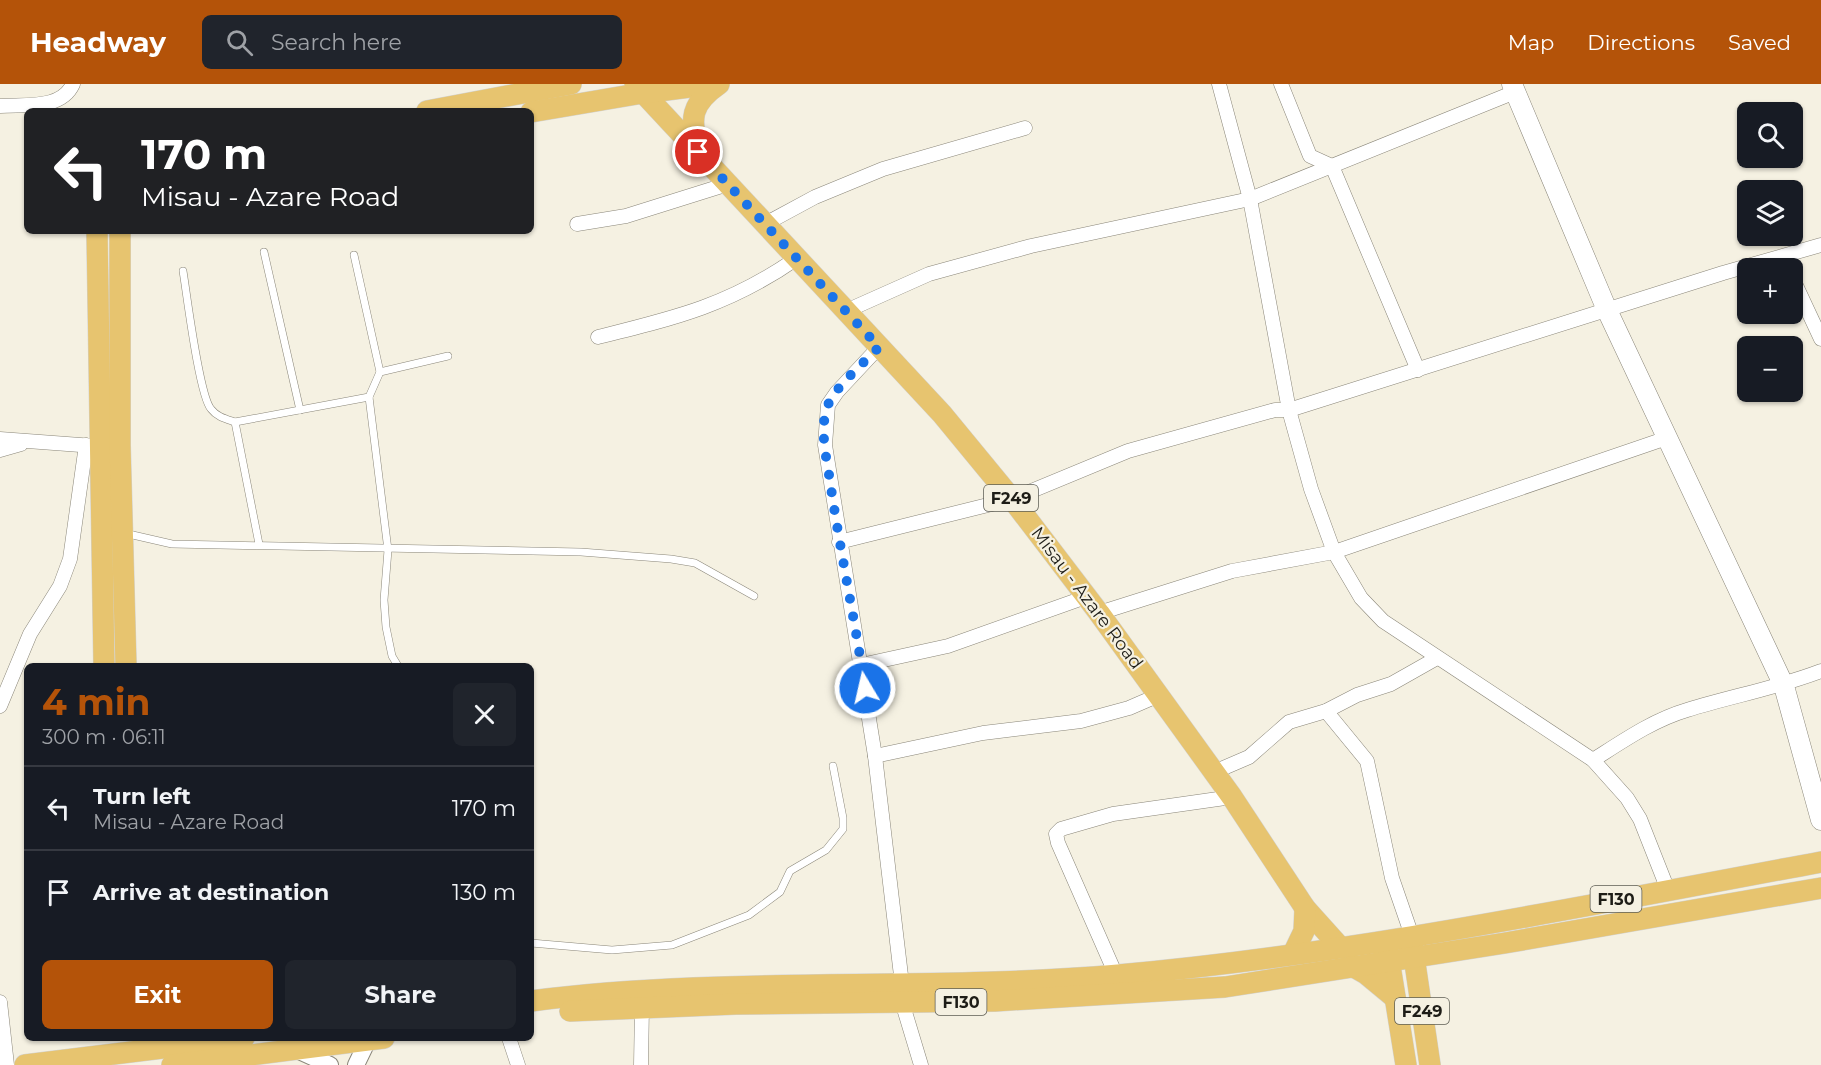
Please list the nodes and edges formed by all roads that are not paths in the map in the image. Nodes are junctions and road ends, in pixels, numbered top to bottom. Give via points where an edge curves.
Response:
1 (73, 84) edge
2 (713, 84) edge
3 (719, 84) edge
4 (1219, 84) edge
5 (1281, 84) edge
6 (565, 85) edge
7 (639, 88) edge
8 (1514, 88) edge
9 (0, 106) edge
10 (443, 108) edge
11 (534, 111) edge
12 (1025, 128) dead end
13 (698, 152) junction
14 (1332, 166) junction
15 (728, 184) junction
16 (1250, 199) junction
17 (576, 224) dead end
18 (765, 224) junction
19 (97, 234) edge
20 (120, 234) edge
21 (1821, 245) edge
22 (264, 252) dead end
23 (354, 255) dead end
24 (797, 258) junction
25 (1794, 258) edge
26 (183, 271) dead end
27 (1737, 275) edge
28 (1803, 301) edge
29 (1607, 310) junction
30 (846, 311) junction
31 (598, 337) dead end
32 (1821, 339) edge
33 (879, 347) junction
34 (448, 356) dead end
35 (1418, 370) junction
36 (380, 372) junction
37 (369, 397) junction
38 (300, 410) junction
39 (1289, 410) junction
40 (236, 422) junction
41 (1667, 438) junction
42 (0, 439) edge
43 (26, 442) junction
44 (92, 446) junction
45 (0, 450) edge
46 (1012, 499) junction
47 (101, 528) junction
48 (122, 533) junction
49 (839, 542) junction
50 (259, 544) junction
51 (388, 550) junction
52 (1334, 552) junction
53 (754, 596) dead end
54 (1086, 597) junction
55 (1099, 614) junction
56 (1437, 658) junction
57 (104, 663) edge
58 (126, 663) edge
59 (396, 663) edge
60 (861, 665) junction
61 (1821, 671) edge
62 (1784, 686) junction
63 (1159, 695) junction
64 (0, 706) edge
65 (1326, 711) junction
66 (875, 756) junction
67 (1593, 760) junction
68 (833, 766) dead end
69 (1214, 772) junction
70 (1232, 797) junction
71 (1821, 820) edge
72 (1821, 863) edge
73 (1821, 888) edge
74 (1668, 890) junction
75 (1305, 908) junction
76 (534, 943) edge
77 (1413, 947) junction
78 (1388, 950) junction
79 (1293, 954) junction
80 (1346, 957) junction
81 (1116, 975) junction
82 (902, 993) junction
83 (1395, 998) junction
84 (534, 1001) edge
85 (0, 1002) edge
86 (642, 1006) junction
87 (534, 1016) edge
88 (181, 1041) edge
89 (362, 1041) edge
90 (374, 1041) edge
91 (510, 1041) edge
92 (297, 1050) junction
93 (139, 1051) edge
94 (112, 1052) edge
95 (7, 1065) edge
96 (25, 1065) edge
97 (171, 1065) edge
98 (330, 1065) edge
99 (356, 1065) edge
100 (518, 1065) edge
101 (641, 1065) edge
102 (921, 1065) edge
103 (1406, 1065) edge
104 (1430, 1065) edge

1 - 9 street via 57,102
2 - 7 main road
3 - 13 main road via 698,101 694,110
4 - 16 street
5 - 14 street via 1310,156
6 - 10 main road
7 - 11 main road
7 - 13 main road, Misau - Azare Road / F249
8 - 14 street
8 - 29 main road
12 - 18 street via 883,169 815,197
13 - 15 main road, Misau - Azare Road / F249
14 - 16 street
14 - 35 street
15 - 17 street via 644,211
15 - 18 main road, Misau - Azare Road / F249
16 - 30 street via 1020,249 929,274
16 - 39 street
18 - 24 main road, Misau - Azare Road / F249
19 - 44 main road
20 - 48 main road
21 - 25 street
22 - 38 lane
23 - 36 lane
24 - 30 main road, Misau - Azare Road / F249
24 - 31 street via 762,282 720,303
26 - 40 lane via 203,388 210,408 221,418
27 - 29 street
28 - 32 street
29 - 35 street
29 - 41 main road
30 - 33 main road, Misau - Azare Road / F249
33 - 46 main road, Misau - Azare Road / F249 via 942,414
33 - 49 street via 828,405 825,445
34 - 36 lane
35 - 39 street
36 - 37 lane
37 - 38 lane
37 - 51 lane
38 - 40 lane
39 - 46 street via 1275,410 1128,451
39 - 52 street
40 - 50 lane
41 - 52 street
41 - 62 main road
42 - 43 street
43 - 44 street
43 - 45 street
44 - 47 main road
44 - 64 street via 70,559 60,586 30,634
46 - 49 street
46 - 54 main road, Misau - Azare Road / F249
47 - 48 lane
47 - 57 main road
48 - 50 lane via 172,544
48 - 58 main road
49 - 60 street
50 - 51 lane
51 - 53 lane via 581,552 695,563
51 - 59 lane via 384,600 386,627
52 - 55 street via 1232,571
52 - 56 street via 1361,598 1383,621
54 - 55 main road, Misau - Azare Road / F249
54 - 60 street via 948,646
55 - 63 main road, Misau - Azare Road / F249
56 - 65 street via 1406,677
56 - 67 street
60 - 66 street
61 - 62 street
62 - 67 street via 1685,710 1638,732
62 - 71 main road
63 - 66 street via 1130,708 1081,721 983,733
63 - 69 main road, Misau - Azare Road / F249
65 - 69 street via 1289,722 1249,757
65 - 77 street via 1367,761 1392,878
66 - 82 street
67 - 74 street via 1640,819
68 - 76 lane via 843,829 826,850 790,872 780,892 749,915 672,945 612,950
69 - 70 main road, Misau - Azare Road / F249
70 - 75 main road, Misau - Azare Road / F249
70 - 81 street via 1113,814 1061,829 1056,834
72 - 74 main road, F130
73 - 77 main road, F130
74 - 77 main road, F130
75 - 79 main road via 1304,932
75 - 80 main road, Misau - Azare Road / F249
77 - 78 main road, F130
77 - 104 main road, F249
78 - 80 main road, F130
78 - 83 main road, F249
79 - 80 main road, F130
79 - 81 main road, F130
80 - 82 main road, F130 via 1225,987 1166,993 995,1001
80 - 83 main road, Misau - Azare Road
81 - 82 main road, F130
82 - 84 main road, F130 via 657,990
82 - 86 main road, F130
82 - 102 street
83 - 103 main road, F249
85 - 95 street
86 - 87 main road, F130
86 - 101 street
88 - 93 main road
89 - 92 main road
90 - 99 street
91 - 100 street
92 - 97 main road
92 - 98 street
93 - 94 main road
94 - 96 main road

